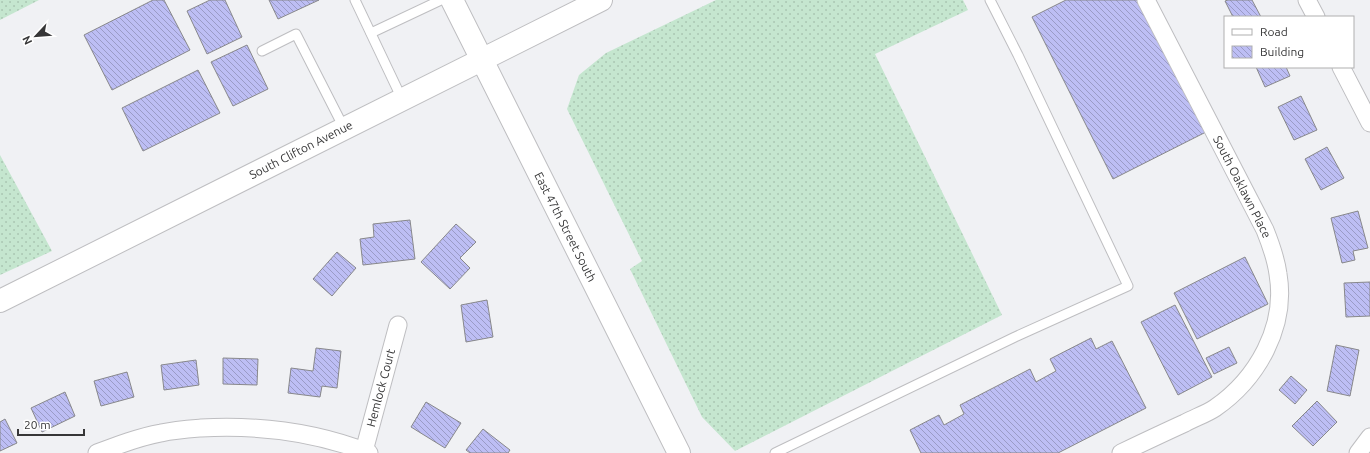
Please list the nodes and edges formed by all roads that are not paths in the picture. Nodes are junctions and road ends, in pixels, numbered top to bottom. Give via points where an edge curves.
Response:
1 (355, 0) edge
2 (441, 0) edge
3 (452, 0) edge
4 (601, 0) edge
5 (990, 0) edge
6 (1146, 0) edge
7 (1307, 0) edge
8 (576, 6) edge
9 (1315, 16) edge
10 (371, 34) junction
11 (262, 51) dead end
12 (481, 60) junction
13 (1342, 68) edge
14 (402, 99) junction
15 (1370, 123) edge
16 (344, 128) junction
17 (0, 300) edge
18 (398, 325) dead end
19 (1370, 436) edge
20 (367, 452) edge
21 (97, 453) edge
22 (679, 453) edge
23 (776, 453) edge
24 (1121, 453) edge
25 (1358, 453) edge

1 - 10 lane
2 - 10 lane
3 - 12 street, East 47th Street South
4 - 8 street, South Clifton Avenue
5 - 23 lane via 1128,286 1015,337
6 - 24 street, South Oaklawn Place via 1265,230 1279,275 1279,300 1275,326 1266,349 1254,371 1237,390 1214,409
7 - 9 street
8 - 12 street, South Clifton Avenue
10 - 14 lane
11 - 16 lane via 296,34
12 - 14 street, South Clifton Avenue
12 - 22 street, East 47th Street South
13 - 15 street
14 - 16 street, South Clifton Avenue
16 - 17 street, South Clifton Avenue
18 - 20 street, Hemlock Court
19 - 25 street
20 - 21 street via 301,434 221,427 162,432

